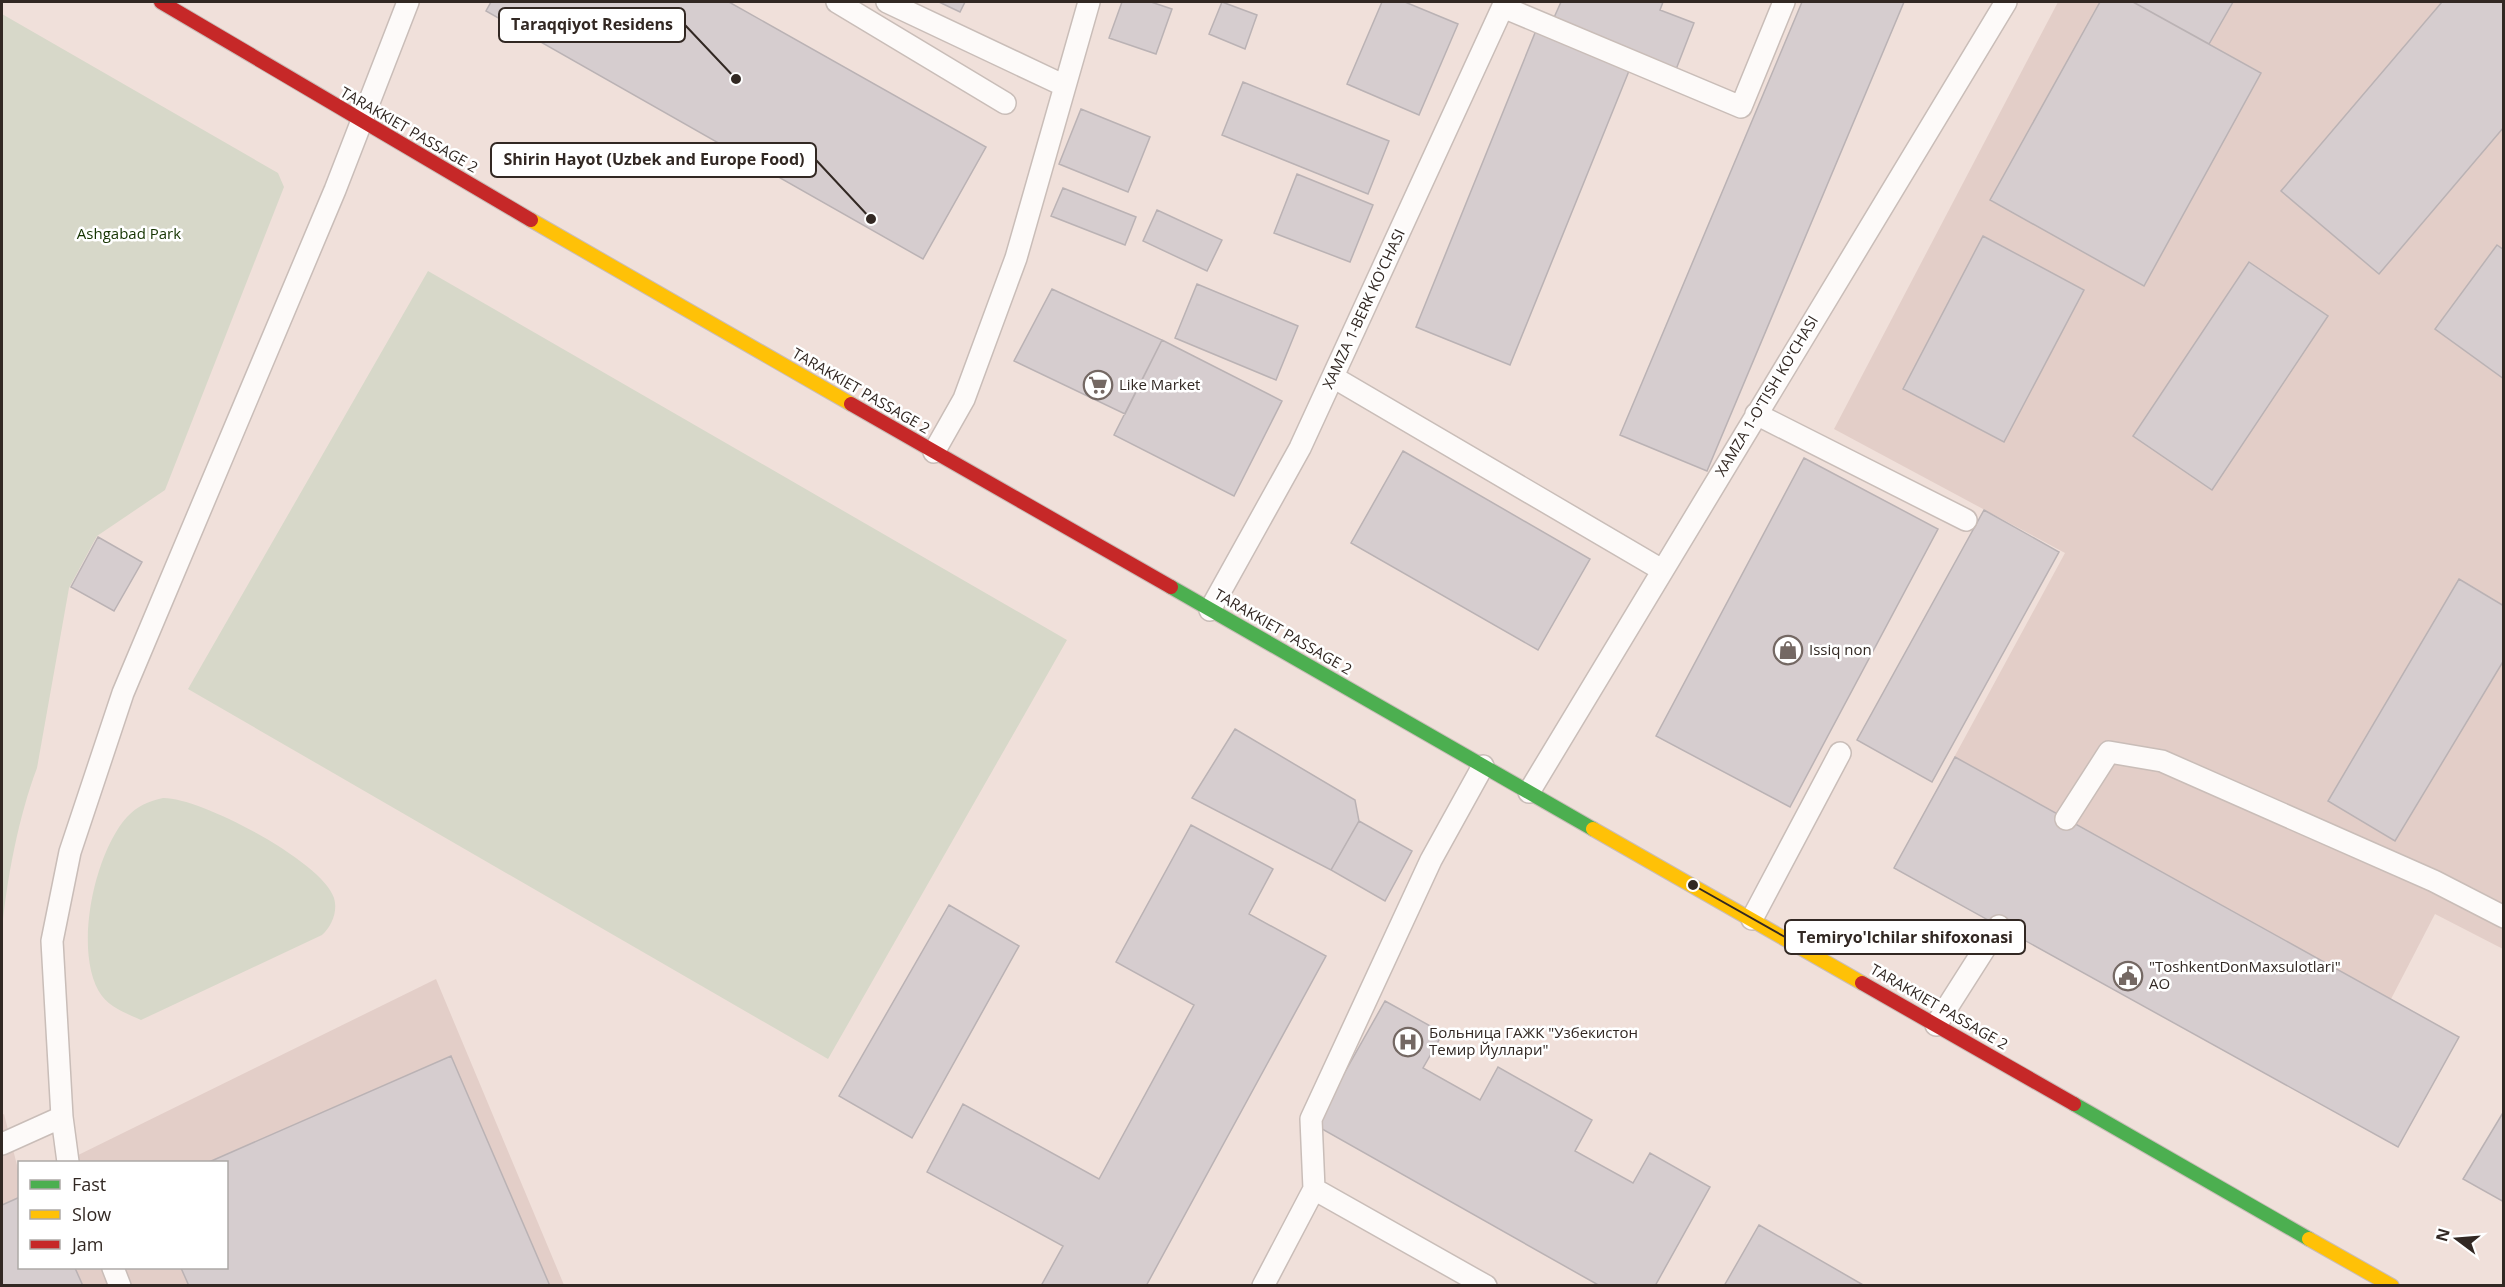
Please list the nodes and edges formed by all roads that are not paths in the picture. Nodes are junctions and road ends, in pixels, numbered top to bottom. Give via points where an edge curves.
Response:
1 (161, 2) edge
2 (408, 2) edge
3 (837, 2) edge
4 (887, 2) edge
5 (1089, 2) edge
6 (1784, 2) edge
7 (2006, 2) edge
8 (1504, 4) edge
9 (1065, 86) junction
10 (1005, 103) dead end
11 (361, 122) junction
12 (1333, 377) junction
13 (1756, 414) junction
14 (934, 452) junction
15 (1966, 520) dead end
16 (1662, 570) junction
17 (1210, 610) junction
18 (1840, 753) dead end
19 (1483, 766) junction
20 (1529, 792) junction
21 (2066, 819) dead end
22 (2504, 917) edge
23 (1752, 919) junction
24 (1999, 926) dead end
25 (1936, 1025) junction
26 (62, 1117) junction
27 (2, 1144) edge
28 (68, 1161) edge
29 (1314, 1189) junction
30 (113, 1269) edge
31 (120, 1286) edge
32 (1263, 1286) edge
33 (1486, 1286) edge
34 (2392, 1286) edge

1 - 11 main road, TARAKKIET PASSAGE 2
2 - 11 lane
3 - 10 lane
4 - 9 lane
5 - 9 lane
6 - 8 lane via 1741,107
7 - 13 lane, XAMZA 1-O'TISH KO'CHASI
8 - 12 lane, XAMZA 1-BERK KO'CHASI
9 - 14 lane via 1016,258 964,399
11 - 14 main road, TARAKKIET PASSAGE 2
11 - 26 lane via 123,693 70,852 52,941
12 - 16 lane
12 - 17 lane, XAMZA 1-BERK KO'CHASI via 1300,448
13 - 15 lane
13 - 16 lane, XAMZA 1-O'TISH KO'CHASI
14 - 17 main road, TARAKKIET PASSAGE 2
16 - 20 lane, XAMZA 1-O'TISH KO'CHASI
17 - 19 main road, TARAKKIET PASSAGE 2
18 - 23 lane
19 - 20 main road, TARAKKIET PASSAGE 2
19 - 29 lane via 1431,860 1311,1119
20 - 23 main road, TARAKKIET PASSAGE 2
21 - 22 lane via 2109,752 2162,761 2434,881
23 - 25 main road, TARAKKIET PASSAGE 2
24 - 25 lane
25 - 34 main road, TARAKKIET PASSAGE 2
26 - 27 lane
26 - 28 lane
29 - 32 lane
29 - 33 lane
30 - 31 lane

